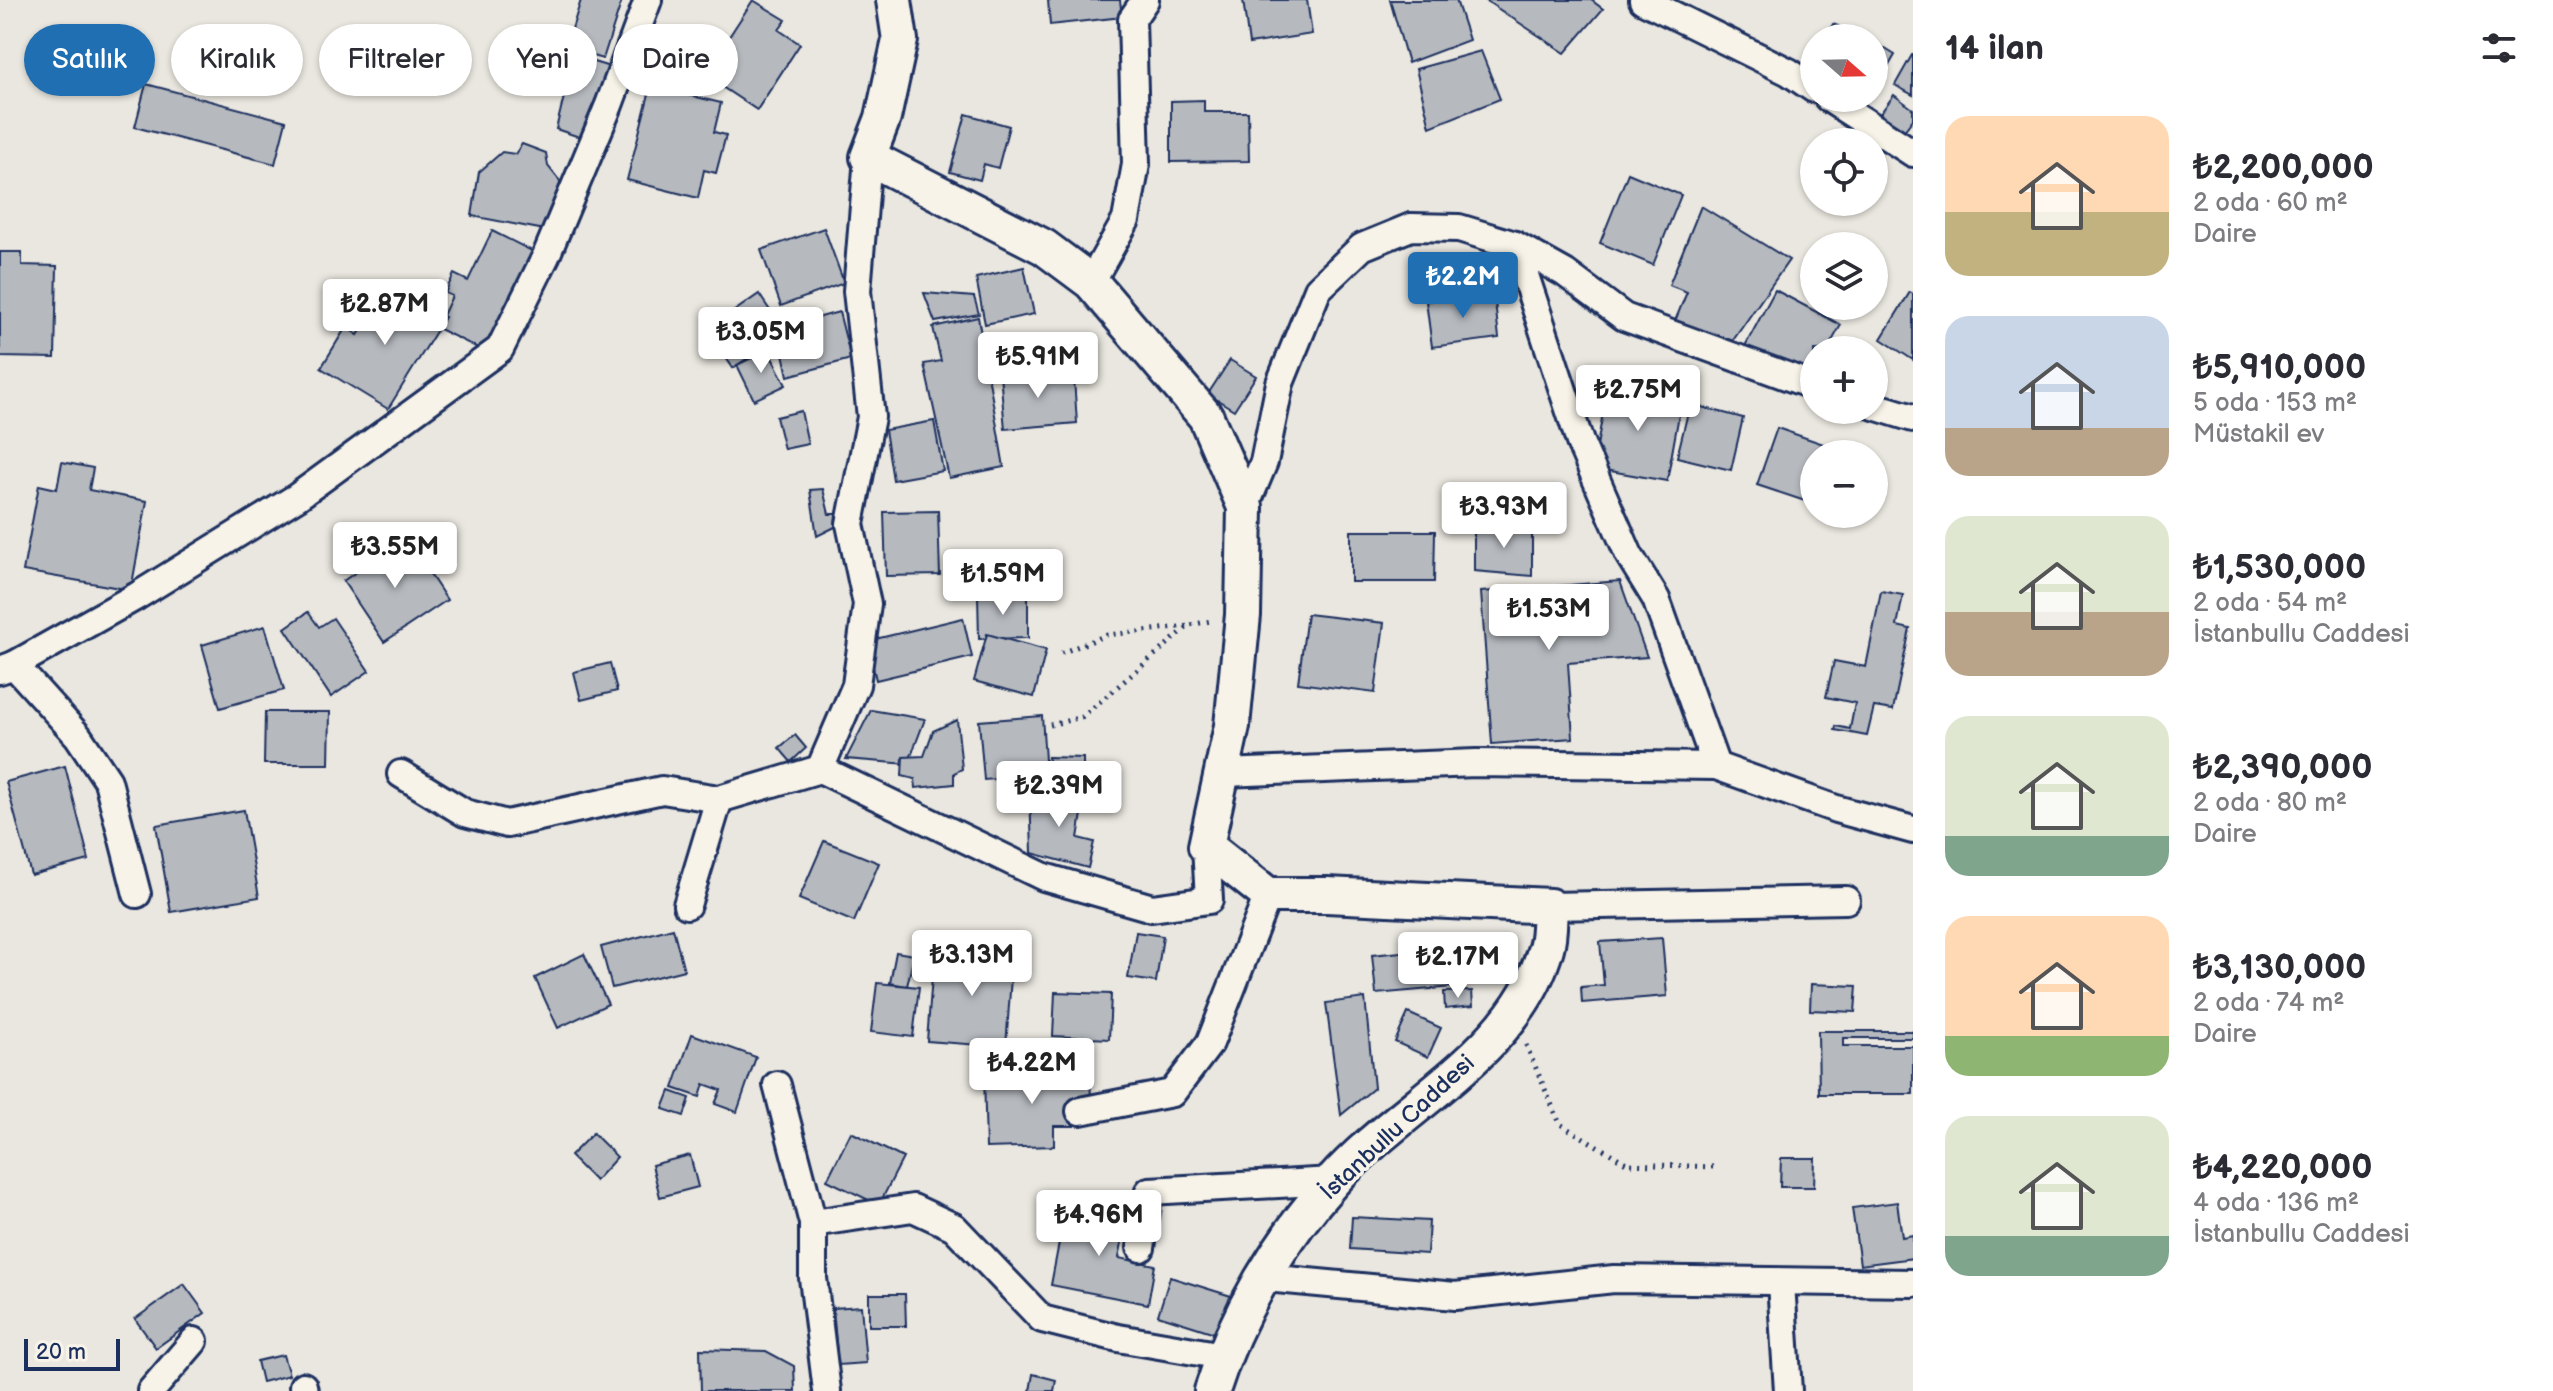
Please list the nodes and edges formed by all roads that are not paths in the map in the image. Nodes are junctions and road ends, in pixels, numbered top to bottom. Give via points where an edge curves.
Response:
1 (648, 0) edge
2 (894, 0) edge
3 (1145, 0) edge
4 (1643, 0) edge
5 (1800, 79) edge
6 (1850, 112) edge
7 (1913, 153) edge
8 (868, 157) junction
9 (1515, 245) junction
10 (1091, 282) junction
11 (1800, 381) edge
12 (1888, 410) edge
13 (1913, 418) edge
14 (1245, 507) junction
15 (7, 668) edge
16 (1716, 766) junction
17 (820, 769) junction
18 (1223, 773) junction
19 (401, 774) dead end
20 (719, 799) junction
21 (1913, 830) edge
22 (1206, 846) junction
23 (137, 894) dead end
24 (1268, 895) junction
25 (1846, 900) dead end
26 (687, 905) dead end
27 (1550, 906) junction
28 (777, 1085) dead end
29 (1080, 1111) dead end
30 (1333, 1181) junction
31 (813, 1223) junction
32 (1141, 1248) dead end
33 (1266, 1278) junction
34 (1781, 1283) junction
35 (1913, 1283) edge
36 (194, 1341) dead end
37 (1223, 1356) junction
38 (151, 1391) edge
39 (827, 1391) edge
40 (1212, 1391) edge
41 (1788, 1391) edge

1 - 15 street via 546,256 500,349 297,497 137,596
2 - 8 street via 900,40 883,118
3 - 10 street via 1132,19 1136,164 1126,220
4 - 5 street
6 - 7 street
8 - 10 street via 1044,247
8 - 17 street via 857,291 871,417 850,524 867,604 856,685
9 - 11 street via 1565,273 1624,317
9 - 14 street via 1459,228 1411,227 1362,247 1318,289 1280,383 1264,462
9 - 16 street via 1580,442 1629,555 1656,599
10 - 14 street via 1206,417
12 - 13 street
14 - 18 street via 1243,615
15 - 23 street via 78,736 108,781
16 - 18 street via 1476,763
16 - 21 street
17 - 20 street
17 - 22 street via 1044,877 1152,908 1209,900
18 - 22 street
19 - 20 street via 465,813 507,824 662,790
20 - 26 street
22 - 24 street
24 - 27 street
24 - 29 street via 1210,1043 1172,1093
25 - 27 street
27 - 30 street, İstanbullu Caddesi via 1548,945 1513,1015
28 - 31 street
30 - 32 street via 1149,1191
30 - 33 street, İstanbullu Caddesi
31 - 37 street via 913,1208 954,1227 1042,1319
31 - 39 street via 813,1278
33 - 34 street via 1455,1296 1614,1279
33 - 37 street, İstanbullu Caddesi
34 - 35 street
34 - 41 street
36 - 38 street
37 - 40 street, İstanbullu Caddesi

